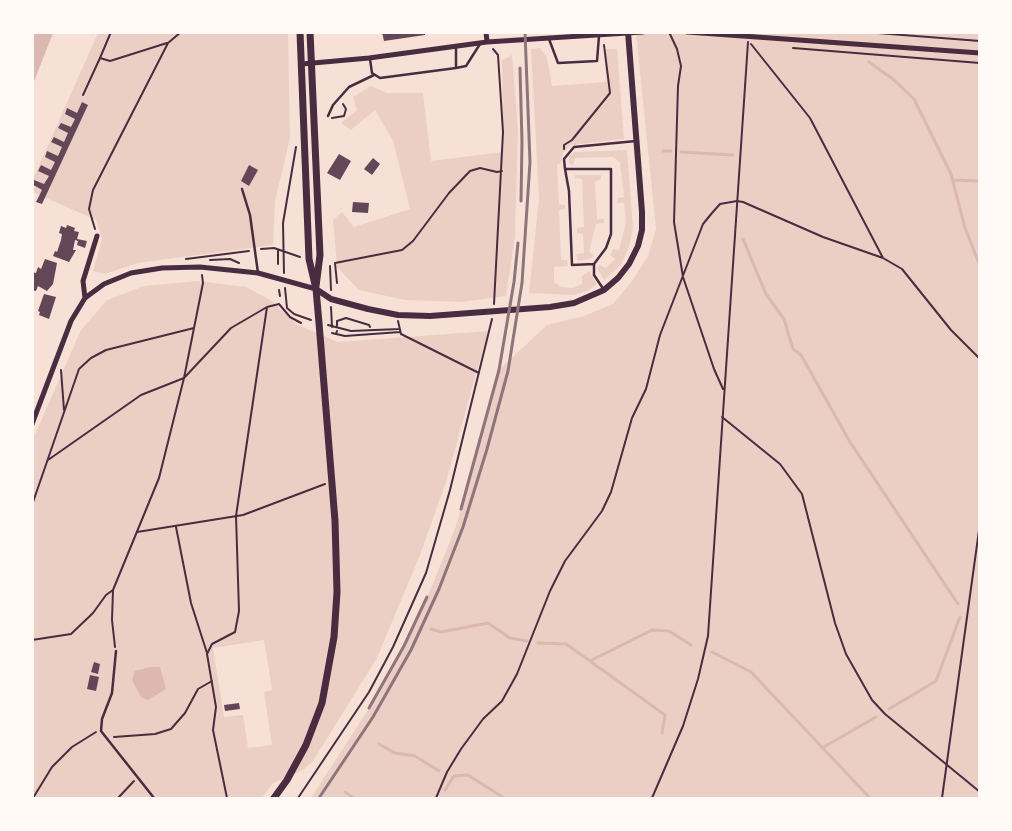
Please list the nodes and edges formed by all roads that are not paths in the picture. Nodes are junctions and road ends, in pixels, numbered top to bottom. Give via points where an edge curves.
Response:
1 (300, 32) edge
2 (310, 32) edge
3 (486, 32) edge
4 (628, 32) edge
5 (643, 32) edge
6 (686, 32) edge
7 (599, 34) edge
8 (548, 38) junction
9 (484, 42) junction
10 (456, 46) junction
11 (980, 53) edge
12 (369, 58) junction
13 (312, 62) junction
14 (302, 64) junction
15 (456, 68) junction
16 (374, 75) junction
17 (328, 116) dead end
18 (637, 141) junction
19 (565, 169) junction
20 (242, 189) dead end
21 (97, 236) road end
22 (594, 264) junction
23 (258, 273) junction
24 (316, 289) junction
25 (604, 290) junction
26 (85, 298) junction
27 (32, 424) edge
28 (116, 652) road end
29 (154, 798) edge
30 (274, 798) edge

1 - 14 main road
2 - 13 main road
3 - 9 street
4 - 18 street
5 - 7 street
6 - 11 street
7 - 8 street
7 - 8 lane via 597,61 558,63
8 - 9 street
9 - 10 street
9 - 15 lane via 466,66
10 - 12 street
10 - 15 lane
12 - 13 street
12 - 16 lane
13 - 14 street
13 - 24 main road via 320,255
14 - 24 main road via 309,259
15 - 16 lane via 380,78
16 - 17 lane via 349,87
18 - 19 lane via 574,147 564,158
18 - 25 street via 642,230 629,264
19 - 22 lane via 572,265
19 - 22 lane via 611,169 611,234 606,248
20 - 23 lane via 250,215
21 - 26 street via 83,281
22 - 25 lane via 594,275
23 - 24 street
23 - 26 street via 200,267 162,268 131,273 104,284
24 - 25 street via 331,299 398,315 430,316 550,307 574,303
24 - 30 main road via 338,560 334,637 322,703 306,745 288,780
26 - 27 street via 71,321
28 - 29 lane via 112,693 101,730

